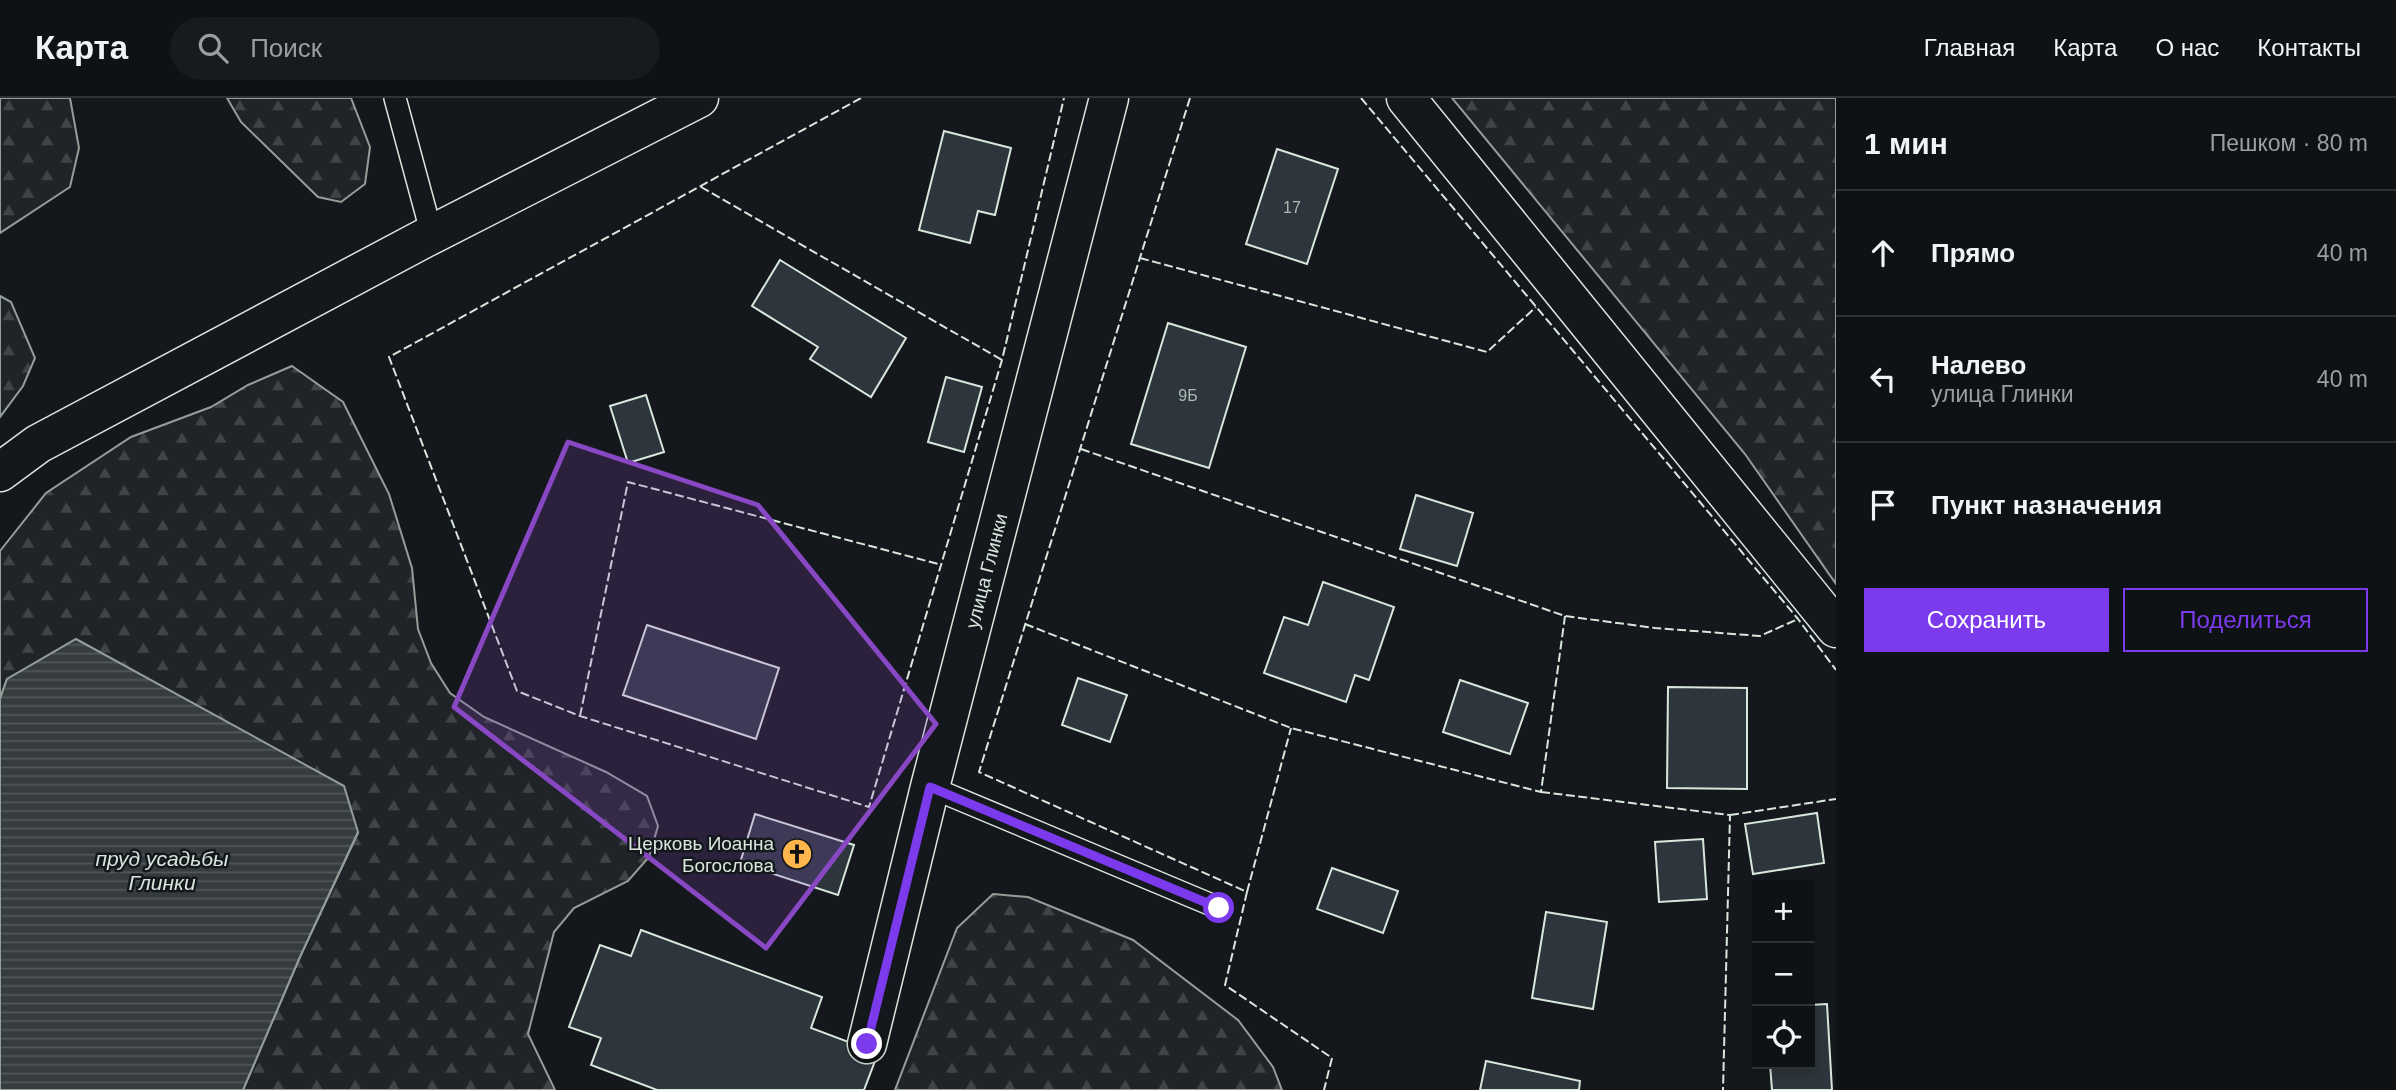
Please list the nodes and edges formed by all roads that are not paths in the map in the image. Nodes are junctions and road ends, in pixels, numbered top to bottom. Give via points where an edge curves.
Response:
1 (395, 98) edge
2 (699, 98) edge
3 (1109, 98) edge
4 (1406, 98) edge
5 (432, 235) junction
6 (0, 472) edge
7 (1836, 628) edge
8 (930, 787) junction
9 (1219, 908) dead end
10 (867, 1044) dead end

1 - 5 lane
2 - 5 street
3 - 8 street, улица Глинки
4 - 7 street
5 - 6 street via 38,444
8 - 9 lane
8 - 10 street, улица Глинки

